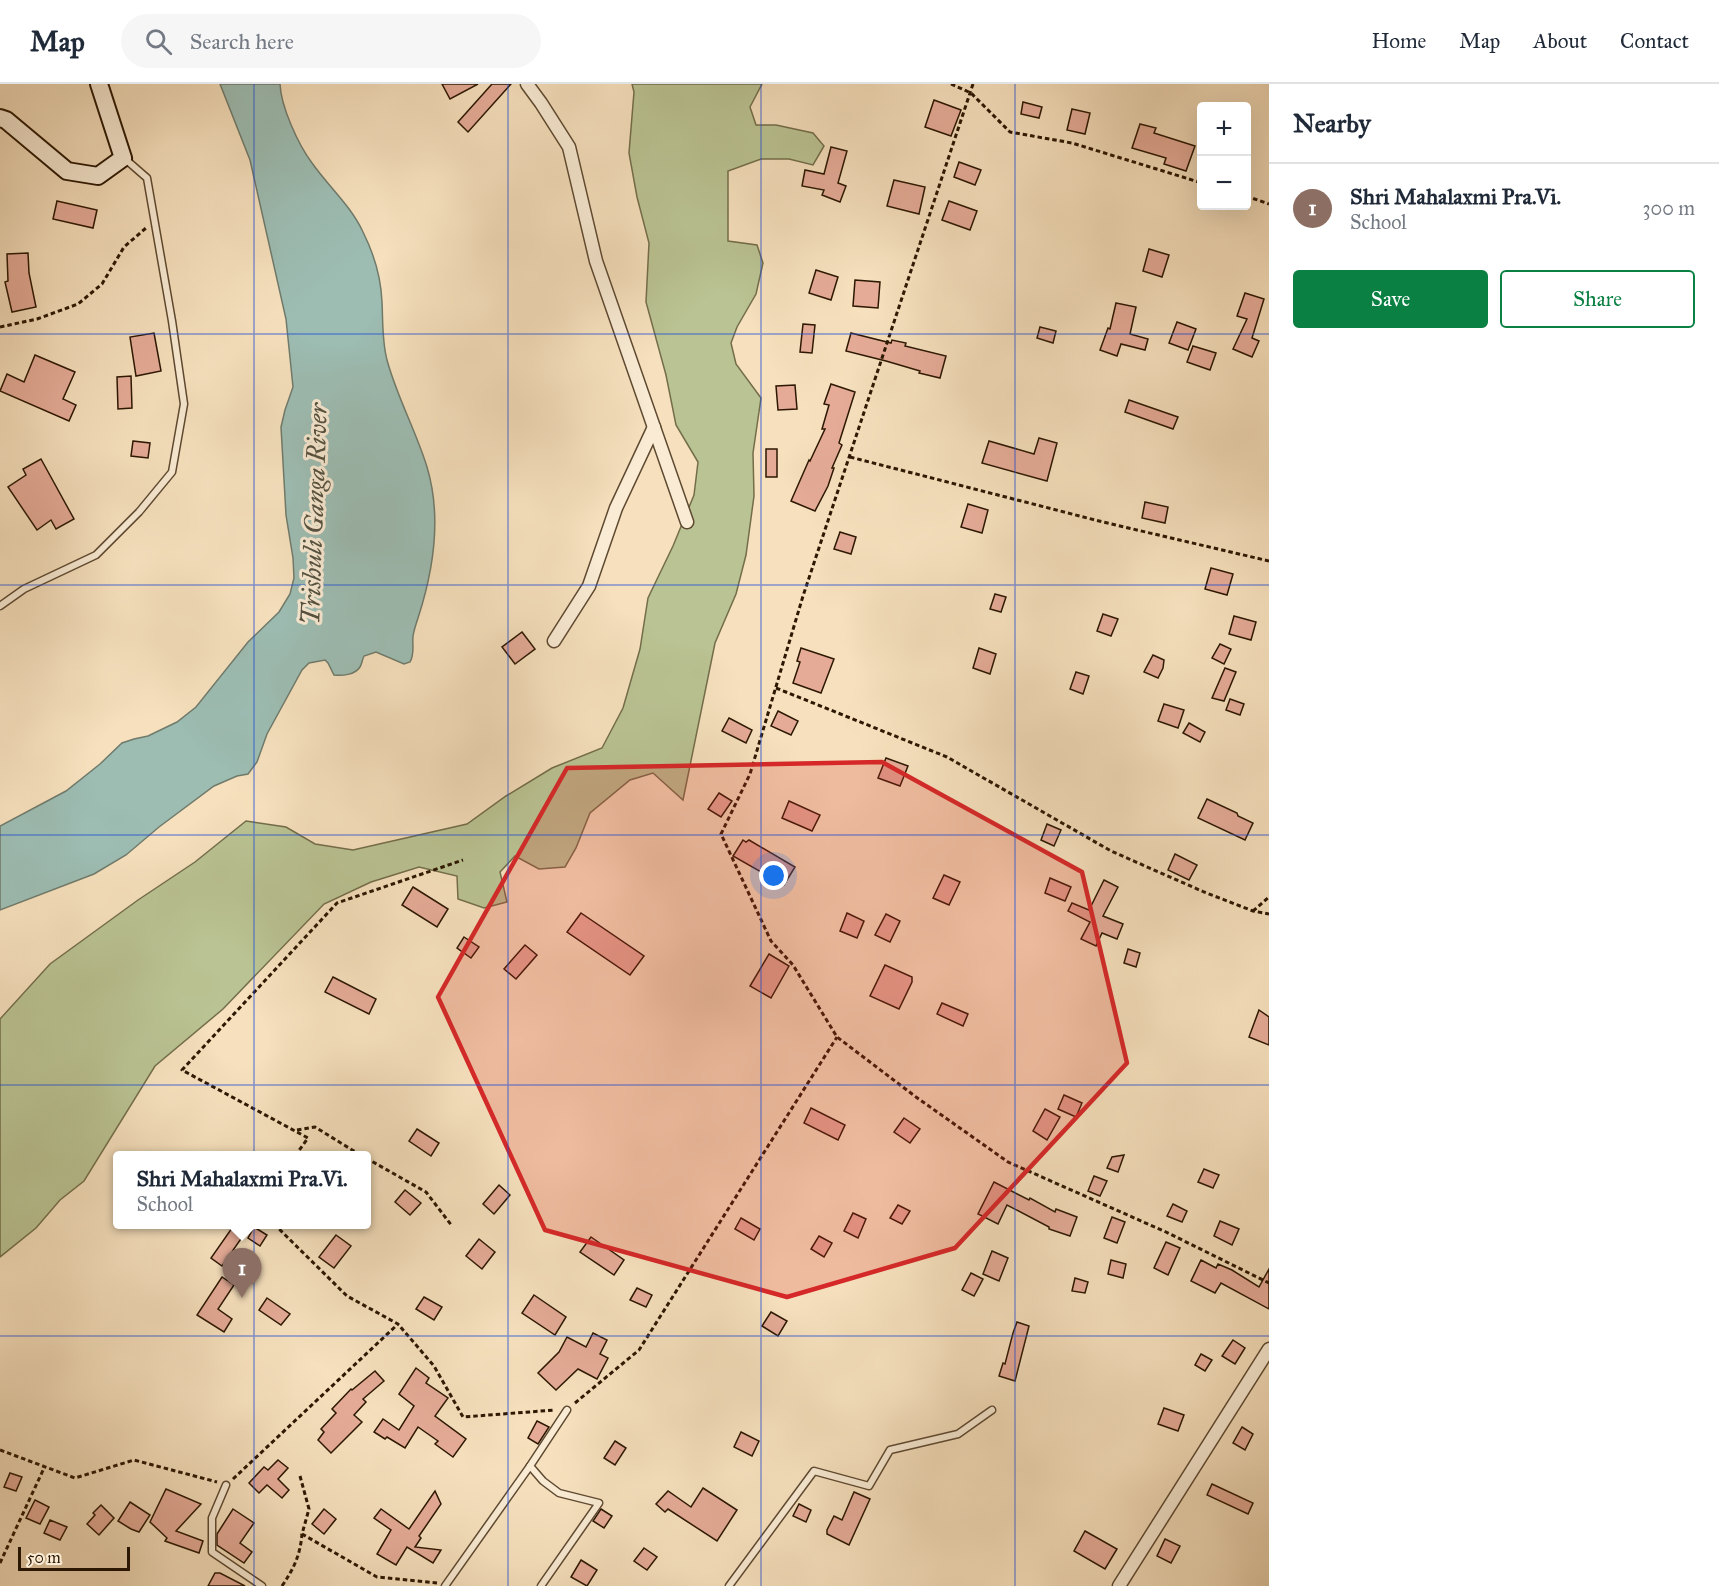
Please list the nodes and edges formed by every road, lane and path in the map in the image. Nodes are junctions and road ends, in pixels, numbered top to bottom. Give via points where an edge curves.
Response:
1 (99, 84) edge
2 (527, 84) edge
3 (951, 84) edge
4 (974, 84) edge
5 (970, 93) junction
6 (0, 118) edge
7 (123, 158) junction
8 (1197, 181) edge
9 (1251, 198) edge
10 (1269, 204) edge
11 (154, 221) junction
12 (0, 327) edge
13 (654, 427) junction
14 (850, 457) junction
15 (687, 522) dead end
16 (1269, 561) edge
17 (0, 606) edge
18 (554, 641) dead end
19 (776, 688) junction
20 (463, 860) dead end
21 (1269, 897) edge
22 (1253, 911) junction
23 (1269, 914) edge
24 (837, 1037) junction
25 (295, 1130) junction
26 (298, 1151) edge
27 (355, 1151) edge
28 (371, 1161) edge
29 (452, 1226) dead end
30 (279, 1229) edge
31 (1269, 1283) edge
32 (398, 1324) junction
33 (1269, 1349) edge
34 (567, 1410) junction
35 (992, 1410) dead end
36 (0, 1450) edge
37 (45, 1466) junction
38 (530, 1466) junction
39 (300, 1476) dead end
40 (226, 1485) junction
41 (302, 1534) junction
42 (0, 1563) edge
43 (445, 1585) edge
44 (262, 1586) edge
45 (282, 1586) edge
46 (541, 1586) edge
47 (729, 1586) edge
48 (1119, 1586) edge

1 - 7 street
2 - 13 street via 569,147 597,261
3 - 5 path
4 - 5 path
5 - 8 path via 1010,132 1072,143
5 - 14 path
6 - 7 street via 67,171 98,176
7 - 11 lane via 147,178
9 - 10 path
11 - 12 path via 124,247 102,284 78,304 38,319
11 - 17 lane via 184,404 172,472 139,513 96,555 24,589
13 - 15 street
13 - 18 street via 616,508 589,586
14 - 16 path
14 - 19 path via 802,596
19 - 22 path via 947,757 1111,851
19 - 24 path via 750,774 722,834 771,941 793,965
20 - 25 path via 337,903 182,1070
21 - 22 path
22 - 23 path
24 - 31 path via 1008,1162
24 - 34 path via 639,1350
25 - 26 path via 308,1138
25 - 27 path via 315,1127
28 - 29 path via 426,1191
30 - 32 path via 347,1296
32 - 34 path via 434,1366 463,1417
32 - 40 path
33 - 48 street
34 - 38 lane
35 - 47 lane via 958,1434 890,1450 869,1485 814,1471
36 - 37 path
37 - 40 path via 75,1478 134,1460
37 - 42 path
38 - 43 lane
38 - 46 lane via 559,1493 599,1503
39 - 41 path via 309,1509
40 - 44 lane via 212,1518 212,1552
41 - 43 path via 377,1576
41 - 45 path via 301,1550

